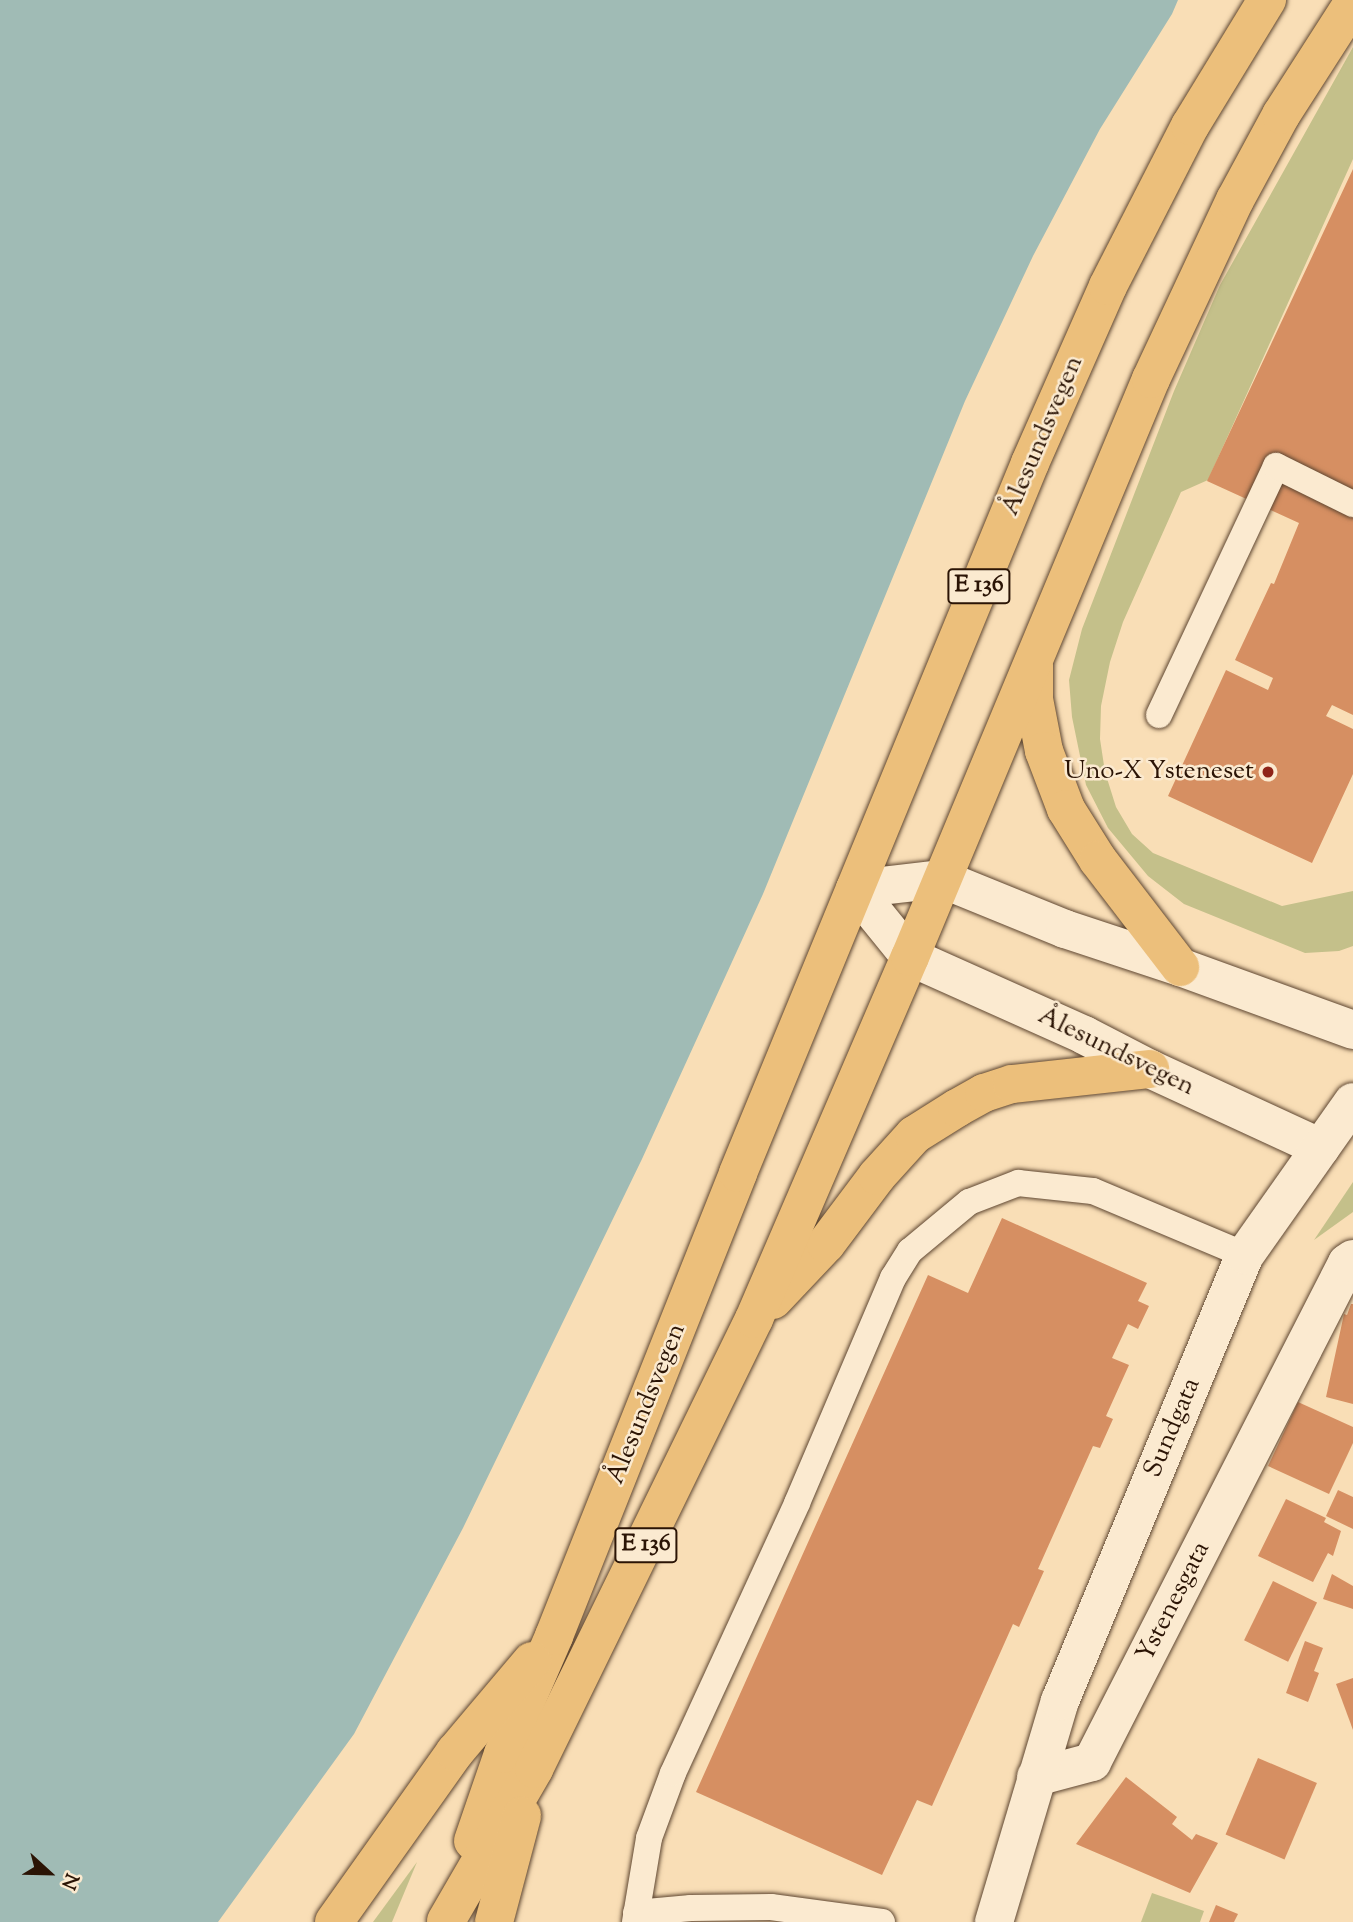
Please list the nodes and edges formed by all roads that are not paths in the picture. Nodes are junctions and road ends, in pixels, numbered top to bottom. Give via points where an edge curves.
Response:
1 (1267, 0) edge
2 (1353, 3) edge
3 (1353, 504) edge
4 (1034, 656) junction
5 (1159, 715) dead end
6 (942, 879) junction
7 (855, 889) junction
8 (910, 957) junction
9 (1180, 967) junction
10 (1353, 1030) edge
11 (1150, 1069) junction
12 (1353, 1102) edge
13 (1321, 1148) junction
14 (1245, 1255) junction
15 (1353, 1259) edge
16 (754, 1319) junction
17 (554, 1636) junction
18 (534, 1769) junction
19 (1036, 1777) junction
20 (635, 1918) edge
21 (445, 1921) edge
22 (334, 1922) edge
23 (494, 1922) edge
24 (882, 1922) edge
25 (994, 1922) edge

1 - 7 highway, Ålesundsvegen / E 136 via 1190,125 1108,286
2 - 4 highway, Ålesundsvegen / E 136 via 1281,114 1235,200 1151,379
3 - 5 lane via 1276,466
4 - 6 highway, Ålesundsvegen / E 136
4 - 9 highway, E 136 via 1034,699 1044,751 1066,809 1098,860
6 - 7 street
6 - 8 highway, Ålesundsvegen / E 136
6 - 9 street via 1065,929
7 - 8 street, Ålesundsvegen
7 - 17 highway, Ålesundsvegen / E 136
8 - 11 street, Ålesundsvegen
8 - 16 highway, Ålesundsvegen / E 136
9 - 10 street
11 - 13 street, Ålesundsvegen
11 - 16 highway, E 136 via 1012,1084 984,1093 935,1121 914,1135 826,1244
12 - 13 street, Sundgata
13 - 14 street, Sundgata
14 - 19 street, Sundgata via 1060,1701
14 - 20 lane via 1093,1191 1018,1183 969,1202 910,1251 893,1278 797,1503 673,1773 649,1838
15 - 19 street, Ystenesgata via 1092,1762
16 - 18 highway, Ålesundsvegen / E 136
17 - 21 highway, Ålesundsvegen / E 136 via 503,1754
17 - 22 highway, E 136 via 454,1752
18 - 21 highway, Ålesundsvegen / E 136
18 - 23 highway, E 136
19 - 25 street
20 - 24 lane via 691,1908 771,1907

